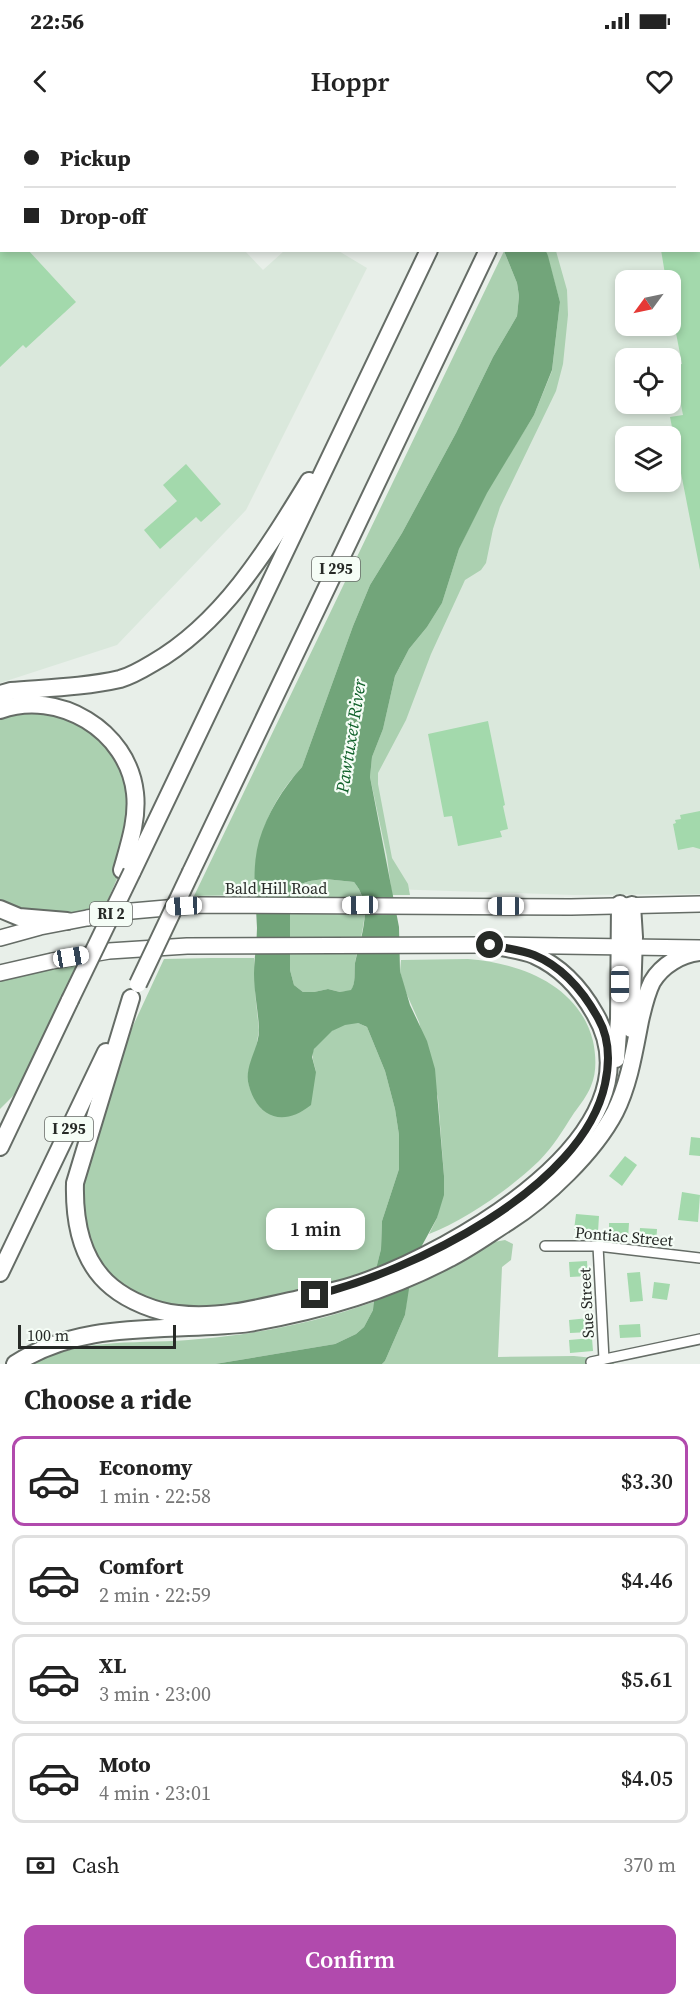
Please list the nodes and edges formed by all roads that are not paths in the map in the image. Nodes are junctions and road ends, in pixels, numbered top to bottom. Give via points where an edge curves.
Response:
1 (428, 252) edge
2 (488, 252) edge
3 (369, 376) junction
4 (0, 694) edge
5 (0, 710) edge
6 (127, 871) junction
7 (626, 904) junction
8 (700, 904) edge
9 (0, 909) edge
10 (67, 921) junction
11 (0, 938) edge
12 (490, 945) junction
13 (627, 946) junction
14 (700, 950) edge
15 (0, 973) edge
16 (135, 991) junction
17 (631, 1066) junction
18 (603, 1093) junction
19 (0, 1148) edge
20 (545, 1246) dead end
21 (598, 1246) junction
22 (700, 1258) edge
23 (0, 1273) edge
24 (334, 1298) junction
25 (700, 1339) edge
26 (604, 1359) junction
27 (591, 1362) dead end
28 (15, 1364) edge

1 - 3 highway
2 - 16 highway, I 295, bridge
3 - 4 highway via 305,488 250,571 186,641 122,678
3 - 6 highway
5 - 6 highway via 33,704 69,711 85,718 113,742 131,773 135,791
6 - 19 highway, bridge
7 - 8 main road, Bald Hill Road / RI 2
7 - 10 main road, Bald Hill Road / RI 2 via 167,907
7 - 13 highway
9 - 10 highway via 19,917
10 - 11 main road, Bald Hill Road / RI 2
12 - 13 main road, RI 2
12 - 15 main road, RI 2 via 227,945 109,951
12 - 18 highway via 534,955 562,971 576,986 602,1026 608,1047
13 - 14 main road, RI 2
13 - 17 highway
13 - 18 highway via 615,1069
14 - 17 highway via 671,962 652,983
16 - 23 highway, I 295
16 - 24 highway via 75,1183 75,1209 87,1255 122,1294 178,1315
17 - 24 highway via 614,1115 598,1137 566,1175 514,1219 420,1273
18 - 24 highway via 588,1127 549,1173 492,1216 425,1256
20 - 21 street, Pontiac Street
21 - 22 street, Pontiac Street
21 - 26 street, Sue Street
24 - 28 highway via 247,1324 125,1329 87,1335 44,1348
25 - 26 street
26 - 27 street

